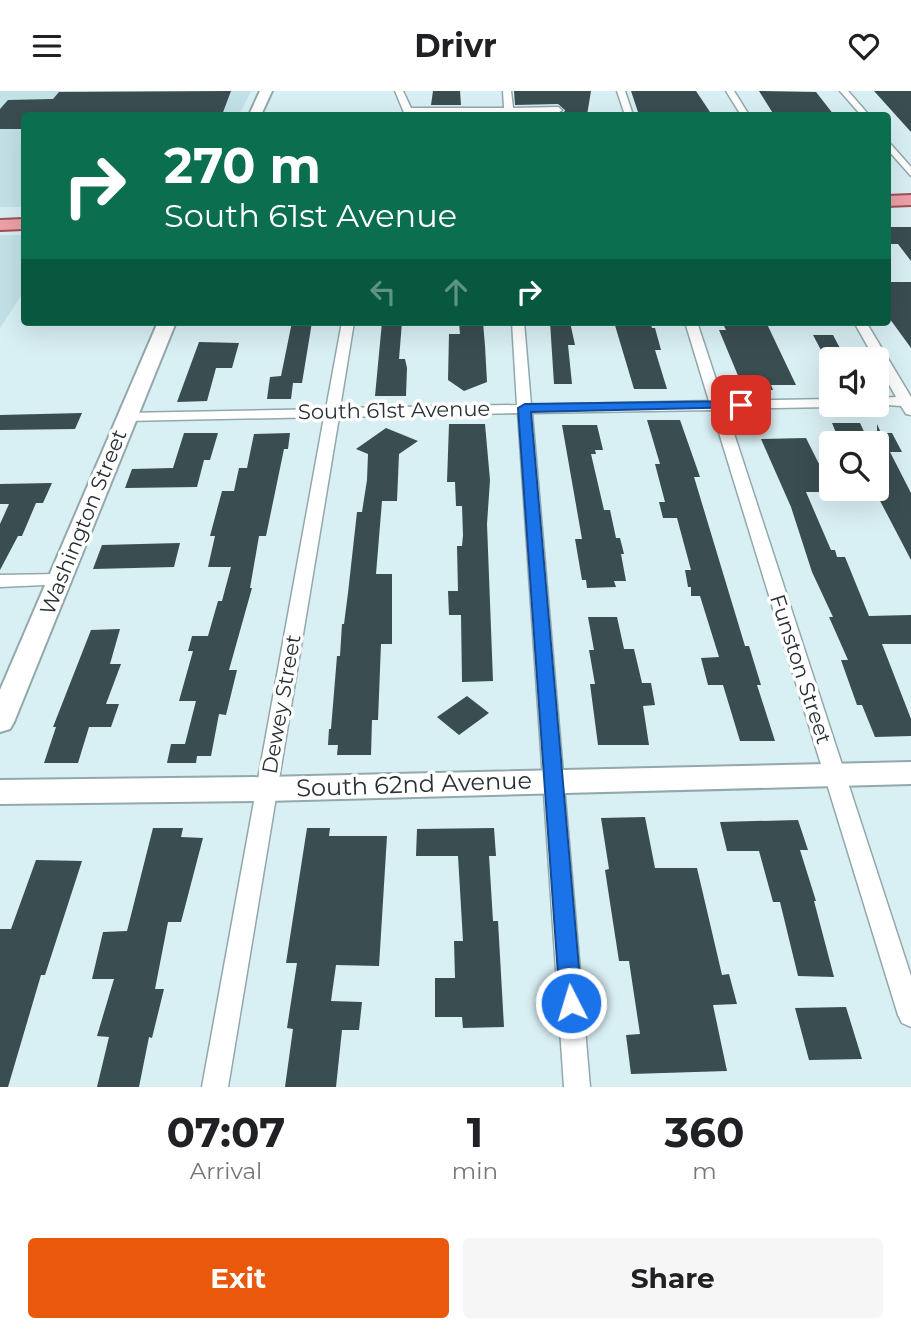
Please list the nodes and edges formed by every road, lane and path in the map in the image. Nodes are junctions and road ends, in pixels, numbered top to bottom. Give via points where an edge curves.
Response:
1 (265, 91) edge
2 (398, 91) edge
3 (507, 91) edge
4 (621, 91) edge
5 (730, 91) edge
6 (844, 91) edge
7 (558, 110) dead end
8 (509, 111) junction
9 (256, 112) edge
10 (408, 112) edge
11 (459, 112) edge
12 (628, 112) edge
13 (743, 112) edge
14 (862, 112) edge
15 (891, 148) edge
16 (911, 173) edge
17 (911, 200) edge
18 (891, 201) edge
19 (891, 212) edge
20 (911, 212) edge
21 (0, 213) edge
22 (21, 213) edge
23 (21, 224) edge
24 (0, 225) edge
25 (165, 326) edge
26 (347, 326) edge
27 (518, 326) edge
28 (692, 326) edge
29 (862, 326) edge
30 (819, 403) edge
31 (889, 403) edge
32 (909, 404) edge
33 (718, 405) junction
34 (525, 408) junction
35 (333, 411) junction
36 (125, 417) junction
37 (60, 580) junction
38 (0, 582) edge
39 (0, 722) edge
40 (911, 773) edge
41 (835, 775) junction
42 (554, 781) junction
43 (266, 789) junction
44 (0, 792) edge
45 (911, 1015) edge
46 (215, 1087) edge
47 (577, 1087) edge

1 - 9 street
2 - 10 street
3 - 8 street
4 - 12 street
5 - 13 street
6 - 14 street
7 - 8 street
8 - 11 street
15 - 16 street
17 - 18 main road
19 - 20 main road
21 - 22 main road
23 - 24 main road
25 - 36 street, Washington Street
26 - 35 street, Dewey Street
27 - 34 street
28 - 33 street, Funston Street
29 - 32 street
30 - 33 street, South 61st Avenue
31 - 32 street
33 - 34 street, South 61st Avenue
33 - 41 street, Funston Street
34 - 35 street, South 61st Avenue
34 - 42 street
35 - 36 street, South 61st Avenue
35 - 43 street, Dewey Street
36 - 37 street, Washington Street
37 - 38 street
37 - 39 street, Washington Street
40 - 41 street, South 62nd Avenue
41 - 42 street, South 62nd Avenue
41 - 45 street, Funston Street
42 - 43 street, South 62nd Avenue
42 - 47 street
43 - 44 street, South 62nd Avenue
43 - 46 street, Dewey Street

